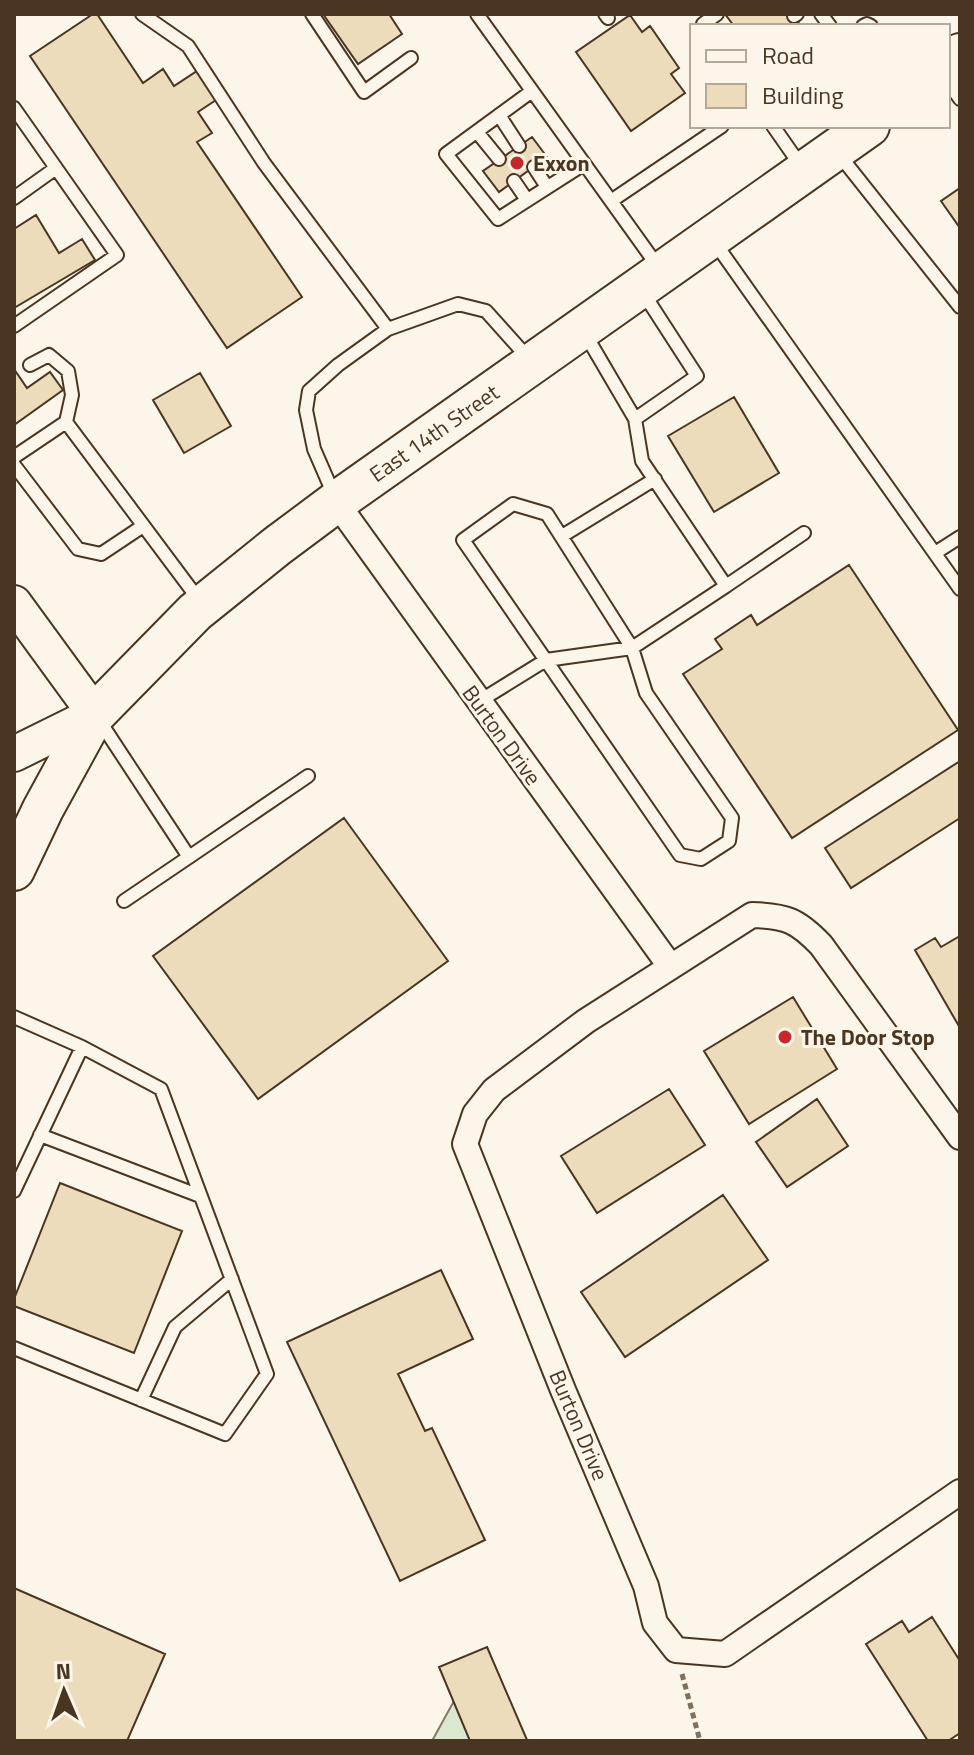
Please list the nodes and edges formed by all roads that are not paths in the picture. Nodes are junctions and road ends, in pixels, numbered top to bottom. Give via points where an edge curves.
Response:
1 (142, 14) edge
2 (312, 14) edge
3 (477, 14) edge
4 (717, 14) edge
5 (702, 21) edge
6 (411, 58) dead end
7 (532, 91) junction
8 (14, 108) edge
9 (499, 115) junction
10 (719, 128) edge
11 (776, 128) edge
12 (866, 128) edge
13 (477, 132) junction
14 (519, 146) dead end
15 (499, 159) dead end
16 (820, 161) junction
17 (584, 164) junction
18 (534, 167) dead end
19 (56, 168) junction
20 (514, 181) dead end
21 (547, 187) junction
22 (14, 198) edge
23 (527, 200) junction
24 (611, 201) junction
25 (711, 238) junction
26 (651, 280) junction
27 (960, 307) edge
28 (14, 326) edge
29 (582, 328) junction
30 (388, 329) junction
31 (533, 363) junction
32 (30, 365) dead end
33 (635, 419) junction
34 (66, 422) junction
35 (14, 457) edge
36 (14, 465) edge
37 (655, 479) junction
38 (336, 502) junction
39 (143, 526) junction
40 (804, 533) dead end
41 (562, 536) junction
42 (960, 537) edge
43 (935, 553) junction
44 (726, 586) junction
45 (960, 589) edge
46 (14, 603) edge
47 (203, 605) junction
48 (632, 648) junction
49 (546, 660) junction
50 (478, 702) junction
51 (95, 714) junction
52 (14, 754) edge
53 (308, 776) dead end
54 (189, 857) junction
55 (14, 870) edge
56 (124, 901) dead end
57 (670, 966) junction
58 (14, 1017) edge
59 (82, 1047) junction
60 (40, 1135) junction
61 (960, 1137) edge
62 (14, 1191) edge
63 (200, 1196) junction
64 (232, 1279) junction
65 (14, 1348) edge
66 (141, 1400) junction
67 (960, 1492) edge

1 - 30 lane via 188,46 264,163
2 - 6 lane via 364,92
3 - 7 lane
4 - 5 lane
7 - 9 lane
7 - 17 lane
8 - 19 lane
9 - 13 lane
9 - 14 lane
10 - 24 lane
11 - 16 lane
12 - 16 main road, East 14th Street
13 - 15 lane
13 - 23 lane via 446,154 498,219
16 - 25 main road, East 14th Street
16 - 27 lane
17 - 21 lane
17 - 24 lane
18 - 21 lane
19 - 22 lane
19 - 28 lane via 117,255
20 - 23 lane
21 - 23 lane
24 - 26 lane
25 - 26 main road, East 14th Street
25 - 43 lane
26 - 29 main road, East 14th Street
26 - 33 lane via 697,376
29 - 31 main road, East 14th Street
29 - 33 lane
30 - 31 lane via 458,304 486,311
30 - 38 lane via 309,391 306,410 314,449
31 - 38 main road, East 14th Street
32 - 34 lane via 49,355 68,371 72,395
33 - 37 lane via 642,461
34 - 35 lane
34 - 39 lane
36 - 39 lane via 78,549 101,554
37 - 41 lane
37 - 44 lane
38 - 47 main road, East 14th Street
38 - 50 street, Burton Drive
39 - 47 lane
40 - 44 lane
41 - 48 lane
41 - 49 lane via 547,514 513,504 463,540
42 - 43 lane
43 - 45 lane
44 - 48 lane
46 - 51 street
47 - 51 main road, East 14th Street
48 - 49 lane
48 - 49 lane via 646,693 732,818 729,841 701,859 680,855
49 - 50 lane
50 - 57 street, Burton Drive
51 - 52 street, East 14th Street
51 - 54 lane
51 - 55 main road
53 - 54 lane
54 - 56 lane
57 - 61 street, Burton Drive via 752,915 782,916 805,928
57 - 67 street, Burton Drive via 494,1090 475,1114 465,1144 646,1586 655,1623 676,1650 725,1654
58 - 59 lane
59 - 60 lane
59 - 63 lane via 161,1089
60 - 62 lane
60 - 63 lane
63 - 64 lane
64 - 66 lane via 175,1327
64 - 66 lane via 267,1374 225,1434
65 - 66 lane

